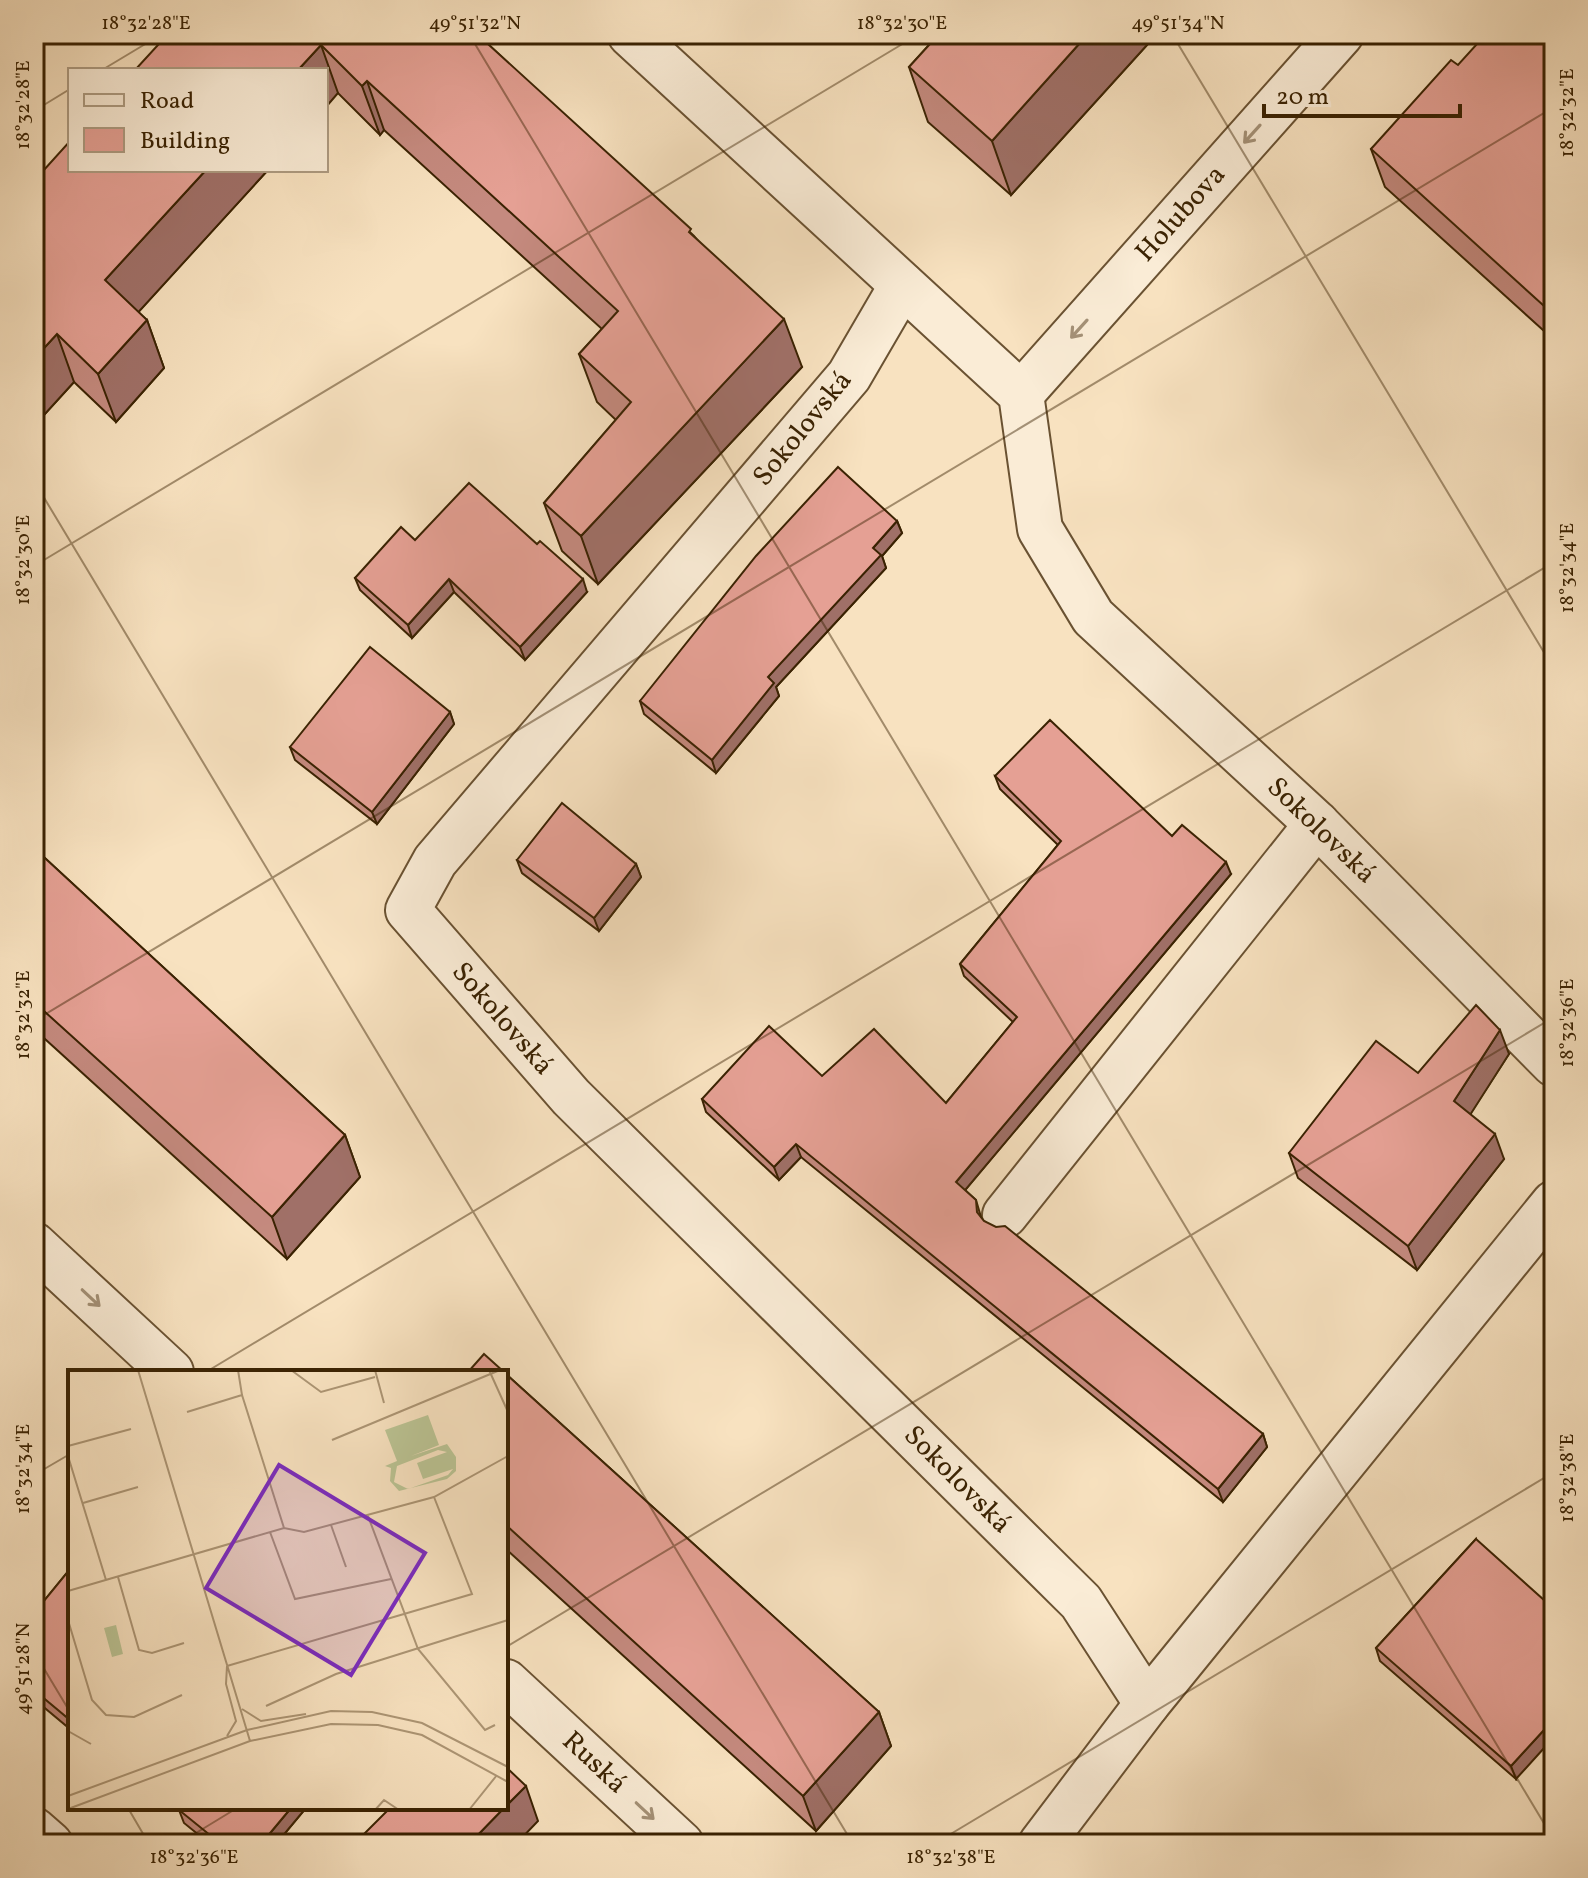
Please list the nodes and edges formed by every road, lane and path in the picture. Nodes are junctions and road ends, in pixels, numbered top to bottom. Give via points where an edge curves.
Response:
1 (630, 34) edge
2 (1341, 34) edge
3 (902, 285) junction
4 (1021, 394) junction
5 (1317, 824) junction
6 (1554, 1064) edge
7 (1554, 1203) edge
8 (1005, 1215) dead end
9 (34, 1245) edge
10 (169, 1370) edge
11 (508, 1684) edge
12 (1147, 1704) junction
13 (34, 1830) edge
14 (50, 1844) edge
15 (681, 1844) edge
16 (1041, 1844) edge

1 - 3 street
2 -> 4 street, Holubova
3 - 4 street
3 - 12 street, Sokolovská via 849,376 435,861 408,910 571,1097 1081,1602
4 - 5 street, Sokolovská via 1040,529 1093,617
5 - 6 street, Sokolovská
5 - 8 street
7 - 12 street
9 -> 10 street
11 -> 15 street, Ruská
12 - 16 street
13 - 14 street

